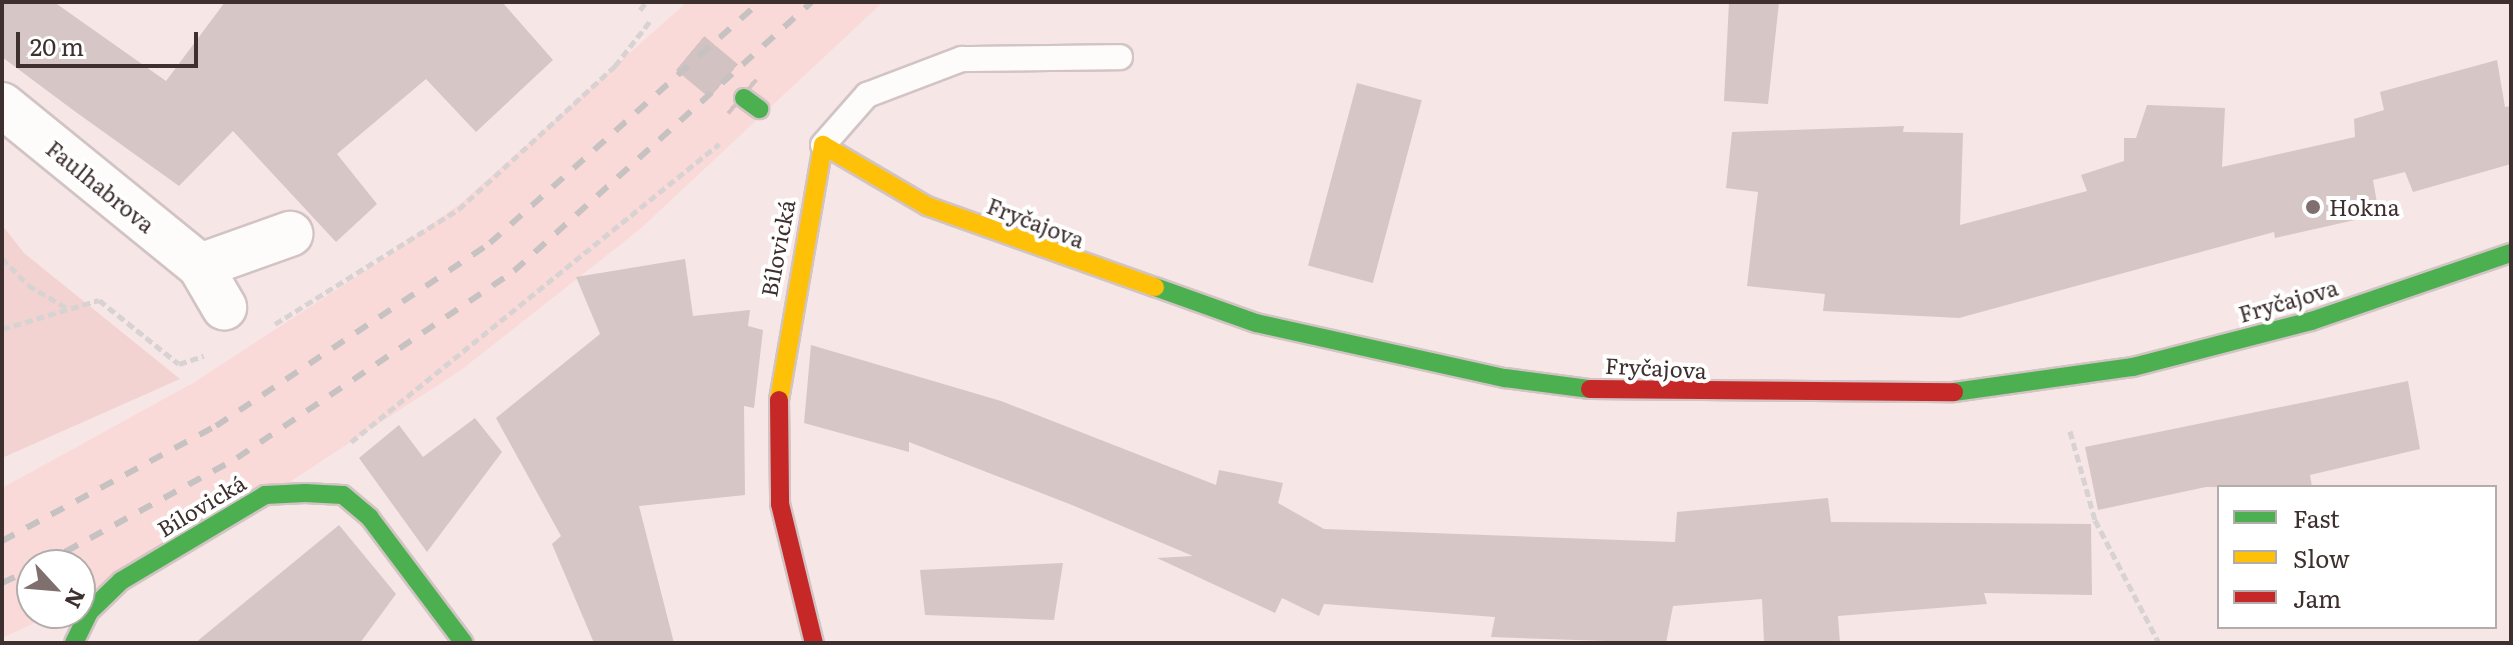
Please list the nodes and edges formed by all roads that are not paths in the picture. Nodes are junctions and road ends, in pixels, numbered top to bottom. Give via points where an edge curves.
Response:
1 (1120, 57) dead end
2 (2, 105) edge
3 (823, 145) junction
4 (290, 234) dead end
5 (2511, 253) edge
6 (200, 266) junction
7 (235, 324) road end
8 (74, 643) edge
9 (464, 643) edge
10 (814, 643) edge

1 - 3 lane via 962,59 867,95
2 - 6 street, Faulhabrova
3 - 5 main road, Fryčajova via 927,206 1117,279 1256,323 1505,378 1625,393 1938,394 2133,367 2311,321
3 - 10 main road, Bílovická via 779,379 780,504
4 - 6 street
6 - 7 street, Faulhabrova
8 - 9 main road, Bílovická via 89,612 121,581 265,495 305,493 343,495 370,518

